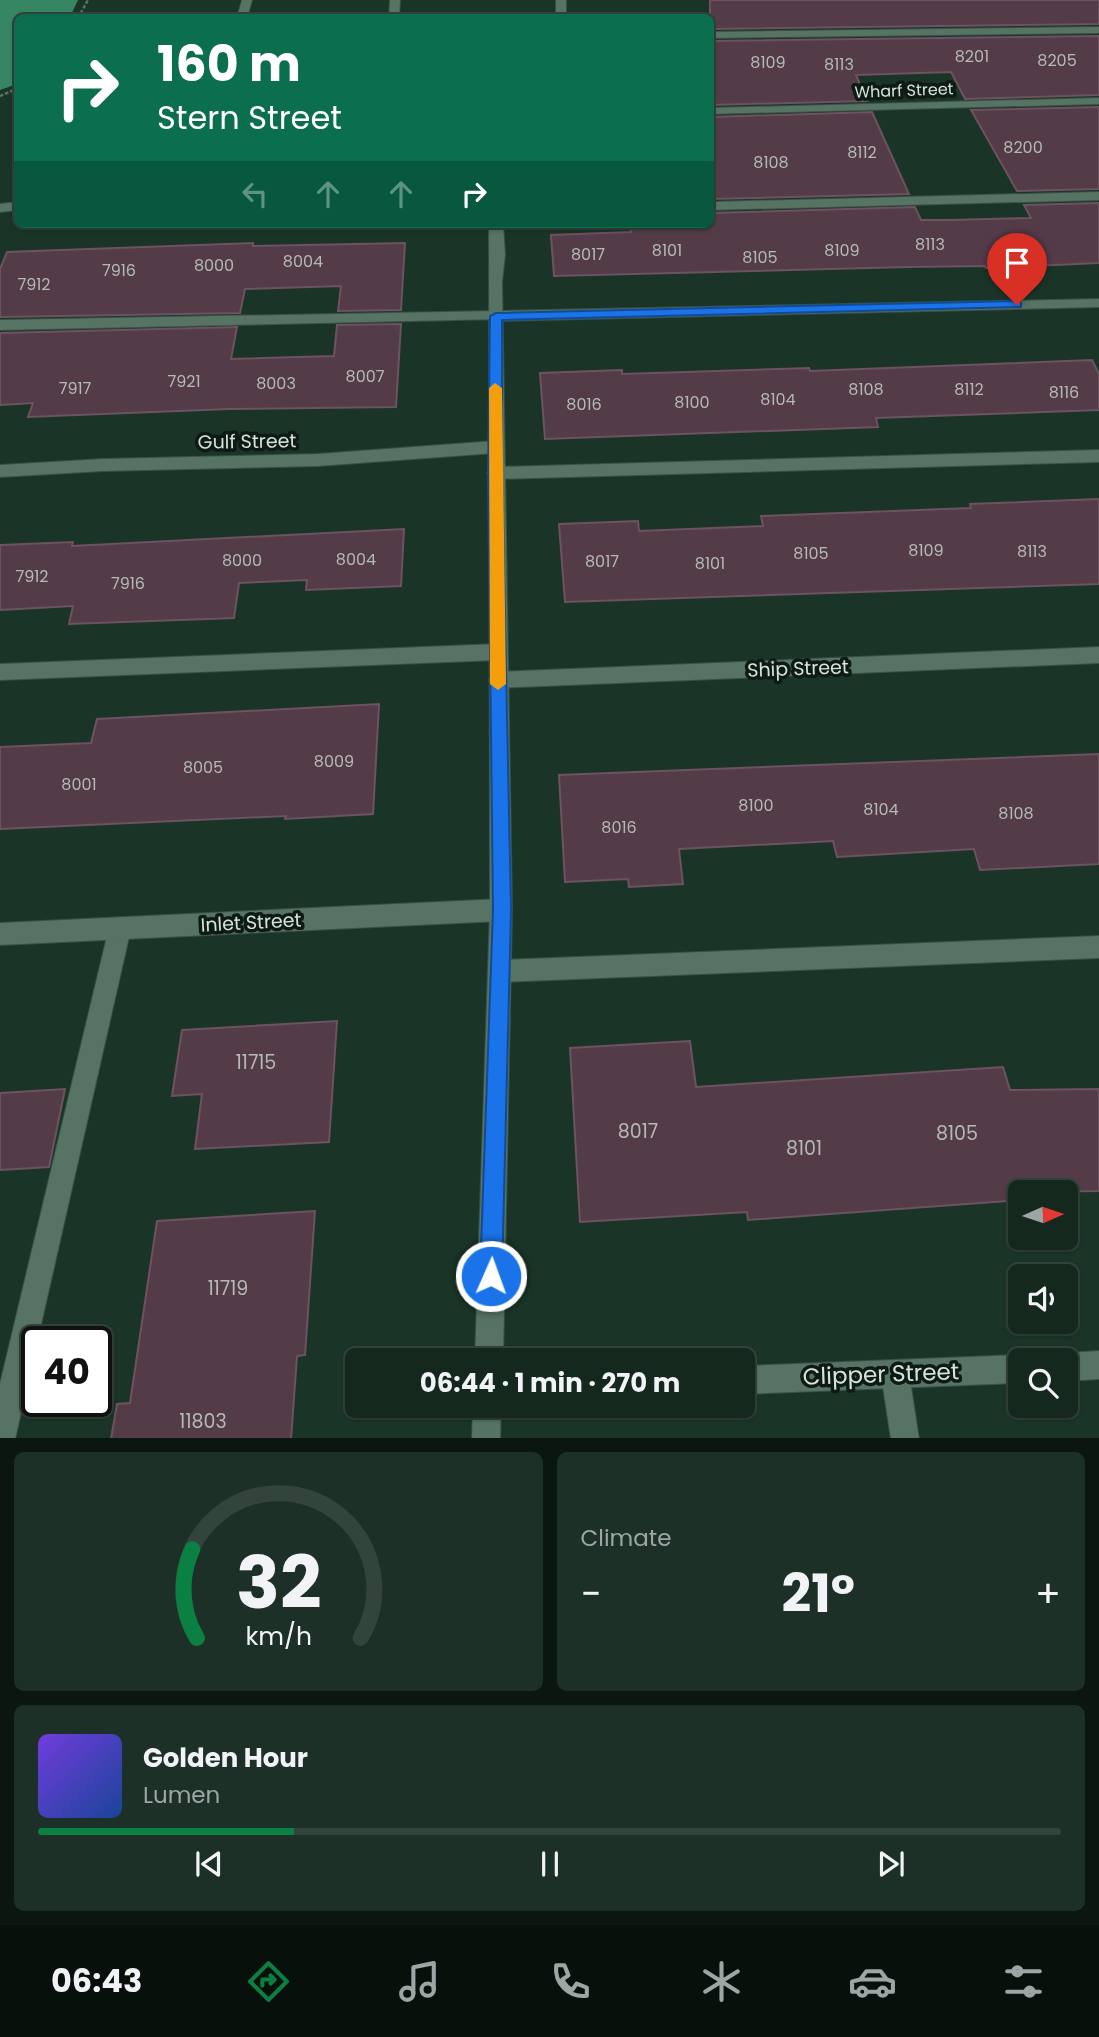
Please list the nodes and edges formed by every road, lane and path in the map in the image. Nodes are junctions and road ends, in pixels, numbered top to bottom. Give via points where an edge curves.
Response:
1 (1099, 30) edge
2 (714, 35) edge
3 (1099, 101) edge
4 (714, 111) edge
5 (1099, 195) edge
6 (714, 206) edge
7 (496, 228) edge
8 (1099, 303) edge
9 (496, 316) junction
10 (0, 326) edge
11 (495, 447) junction
12 (1099, 456) edge
13 (0, 471) edge
14 (495, 473) junction
15 (498, 652) junction
16 (1099, 655) edge
17 (0, 671) edge
18 (498, 680) junction
19 (502, 910) junction
20 (120, 928) junction
21 (0, 934) edge
22 (1099, 947) edge
23 (500, 971) junction
24 (489, 1348) edge
25 (1099, 1365) edge
26 (1078, 1366) edge
27 (1008, 1369) edge
28 (895, 1374) junction
29 (755, 1379) edge
30 (487, 1418) edge
31 (1, 1438) edge
32 (486, 1438) edge
33 (905, 1438) edge

1 - 2 street
3 - 4 street, Wharf Street
5 - 6 street
7 - 9 street
8 - 9 street
9 - 10 street
9 - 11 street
11 - 13 street, Gulf Street via 318,460
11 - 14 street
12 - 14 street
14 - 15 street
15 - 17 street
15 - 18 street
16 - 18 street, Ship Street
18 - 19 street
19 - 20 street, Inlet Street
19 - 23 street
20 - 21 street, Inlet Street
20 - 31 street
22 - 23 street
23 - 24 street
25 - 26 street
27 - 28 street, Clipper Street
28 - 29 street, Clipper Street
28 - 33 street
30 - 32 street

